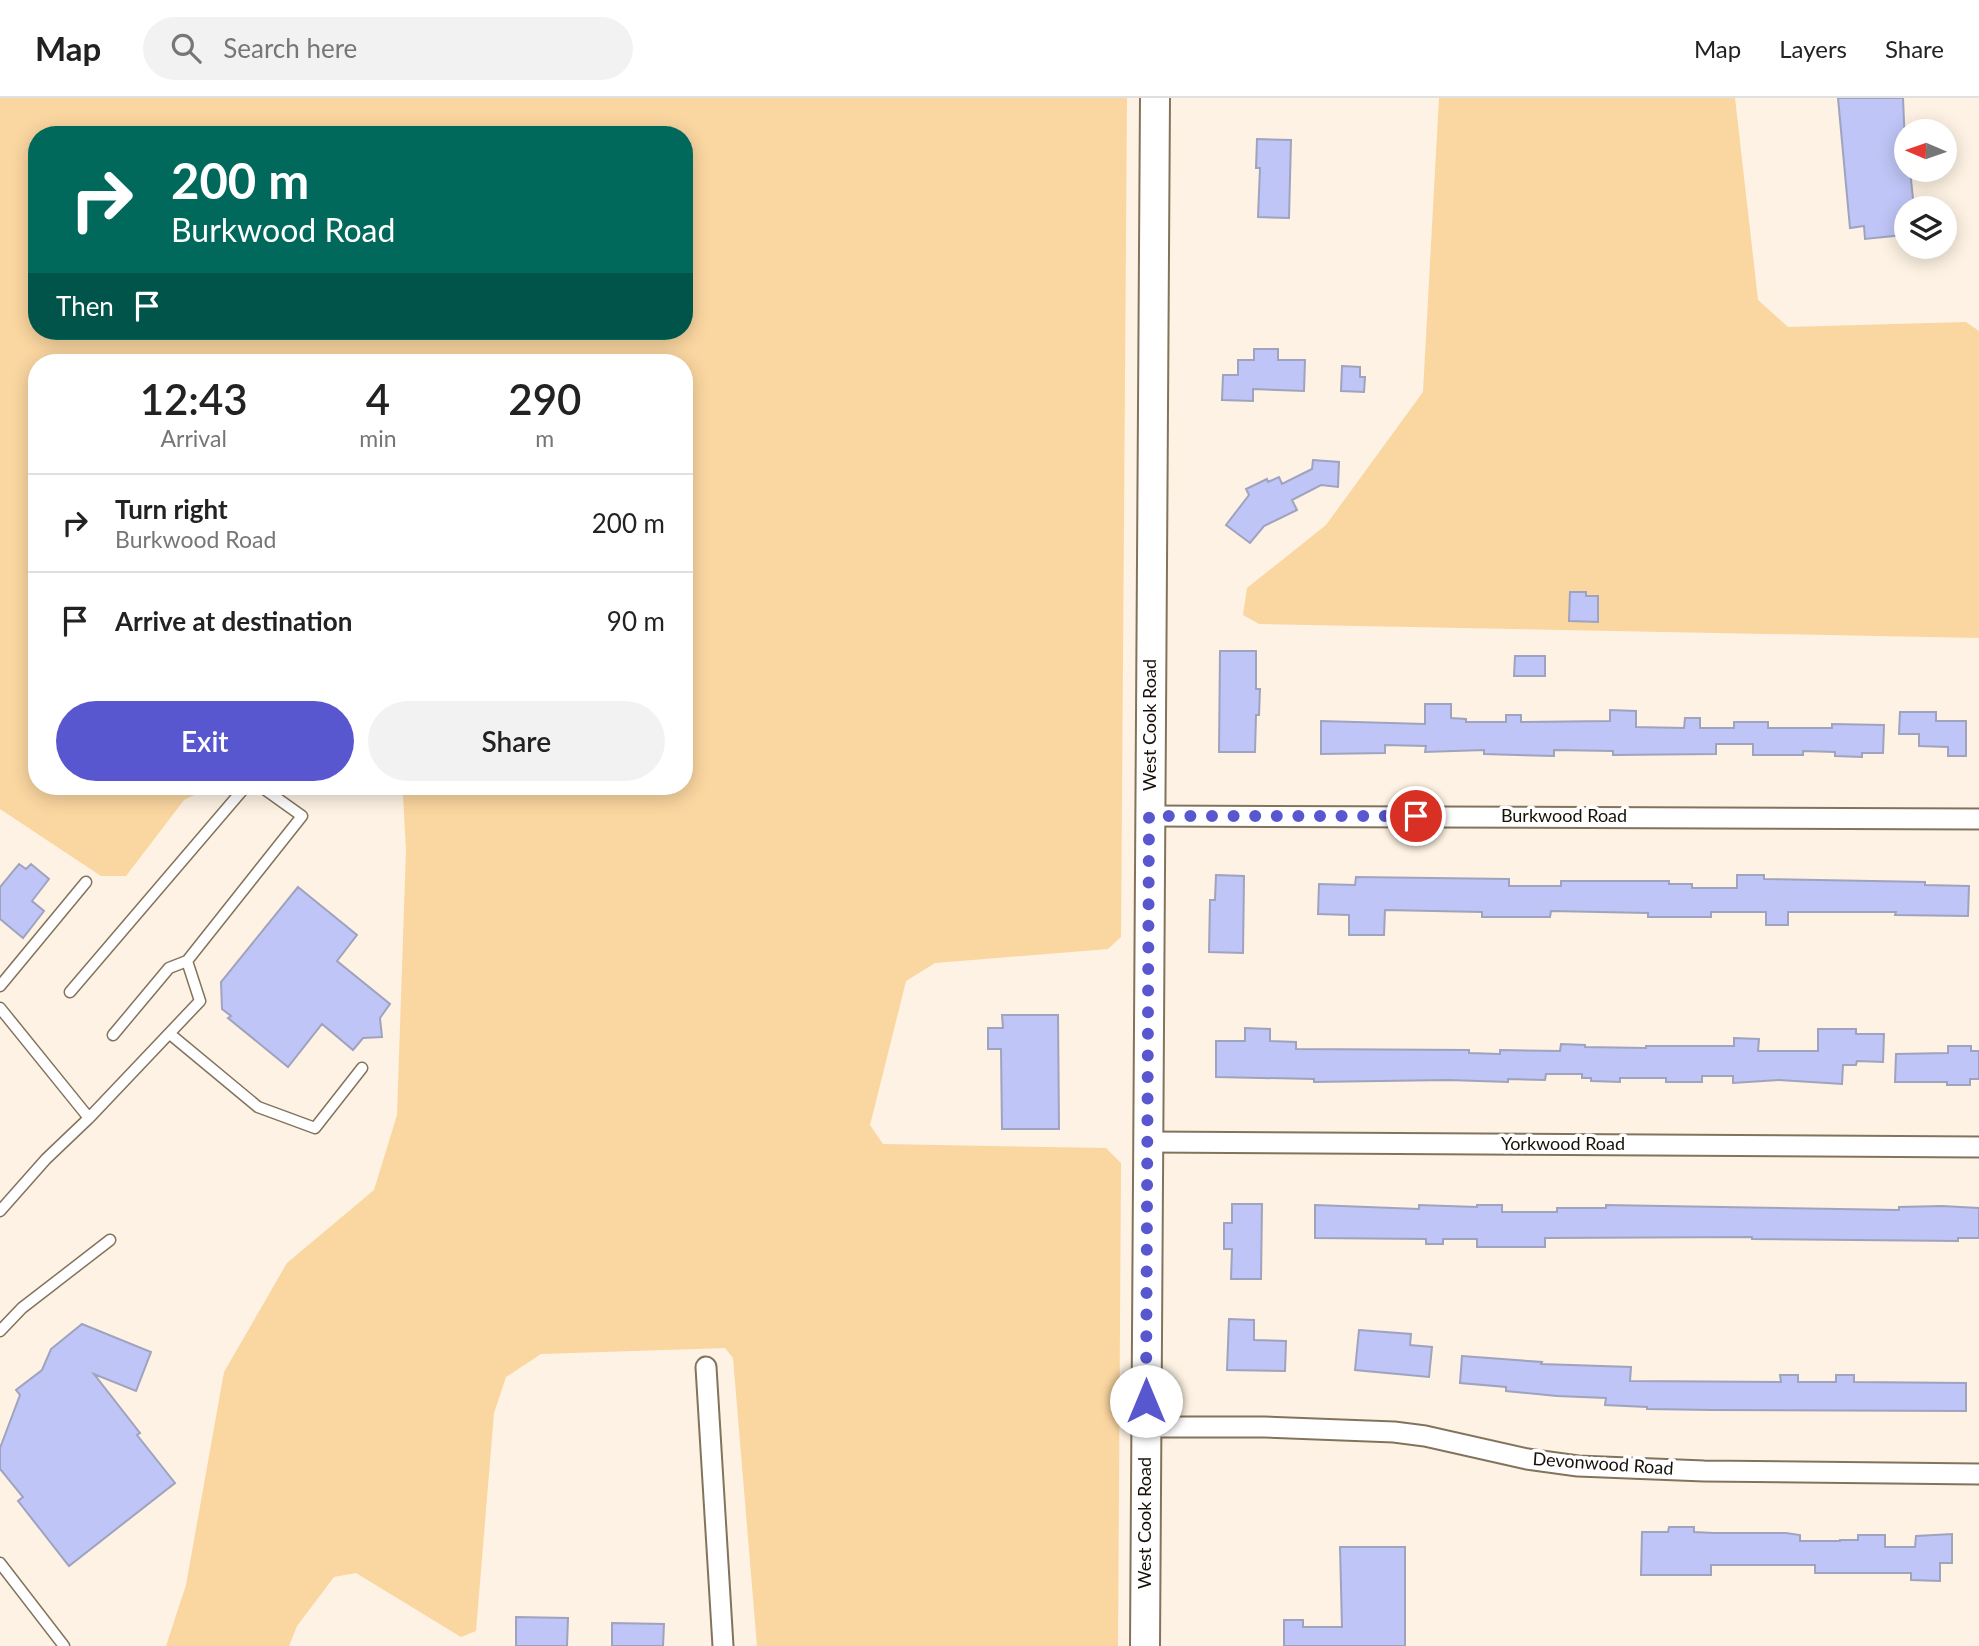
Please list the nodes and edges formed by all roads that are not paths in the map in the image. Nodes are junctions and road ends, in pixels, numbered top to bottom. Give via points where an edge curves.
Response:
1 (1155, 98) edge
2 (238, 795) edge
3 (273, 795) edge
4 (1149, 816) junction
5 (1979, 819) edge
6 (86, 882) dead end
7 (187, 961) junction
8 (0, 986) edge
9 (70, 992) dead end
10 (0, 1008) edge
11 (170, 1034) junction
12 (113, 1035) dead end
13 (362, 1068) dead end
14 (89, 1118) junction
15 (1148, 1142) junction
16 (1979, 1147) edge
17 (0, 1211) edge
18 (110, 1240) dead end
19 (0, 1331) edge
20 (706, 1367) dead end
21 (1146, 1427) junction
22 (1979, 1474) edge
23 (0, 1563) edge
24 (64, 1646) edge
25 (723, 1646) edge
26 (1145, 1646) edge

1 - 4 main road, West Cook Road
2 - 9 lane
3 - 7 lane via 302,816
4 - 5 street, Burkwood Road
4 - 15 main road, West Cook Road
6 - 8 lane
7 - 11 lane via 200,1001
7 - 12 lane via 169,968
10 - 14 lane
11 - 13 lane via 258,1107 314,1128
11 - 14 lane
14 - 17 lane
15 - 16 street, Yorkwood Road
15 - 21 main road, West Cook Road
18 - 19 lane via 22,1308
20 - 25 street
21 - 22 street, Devonwood Road via 1394,1432 1578,1466
21 - 26 main road, West Cook Road
23 - 24 lane

